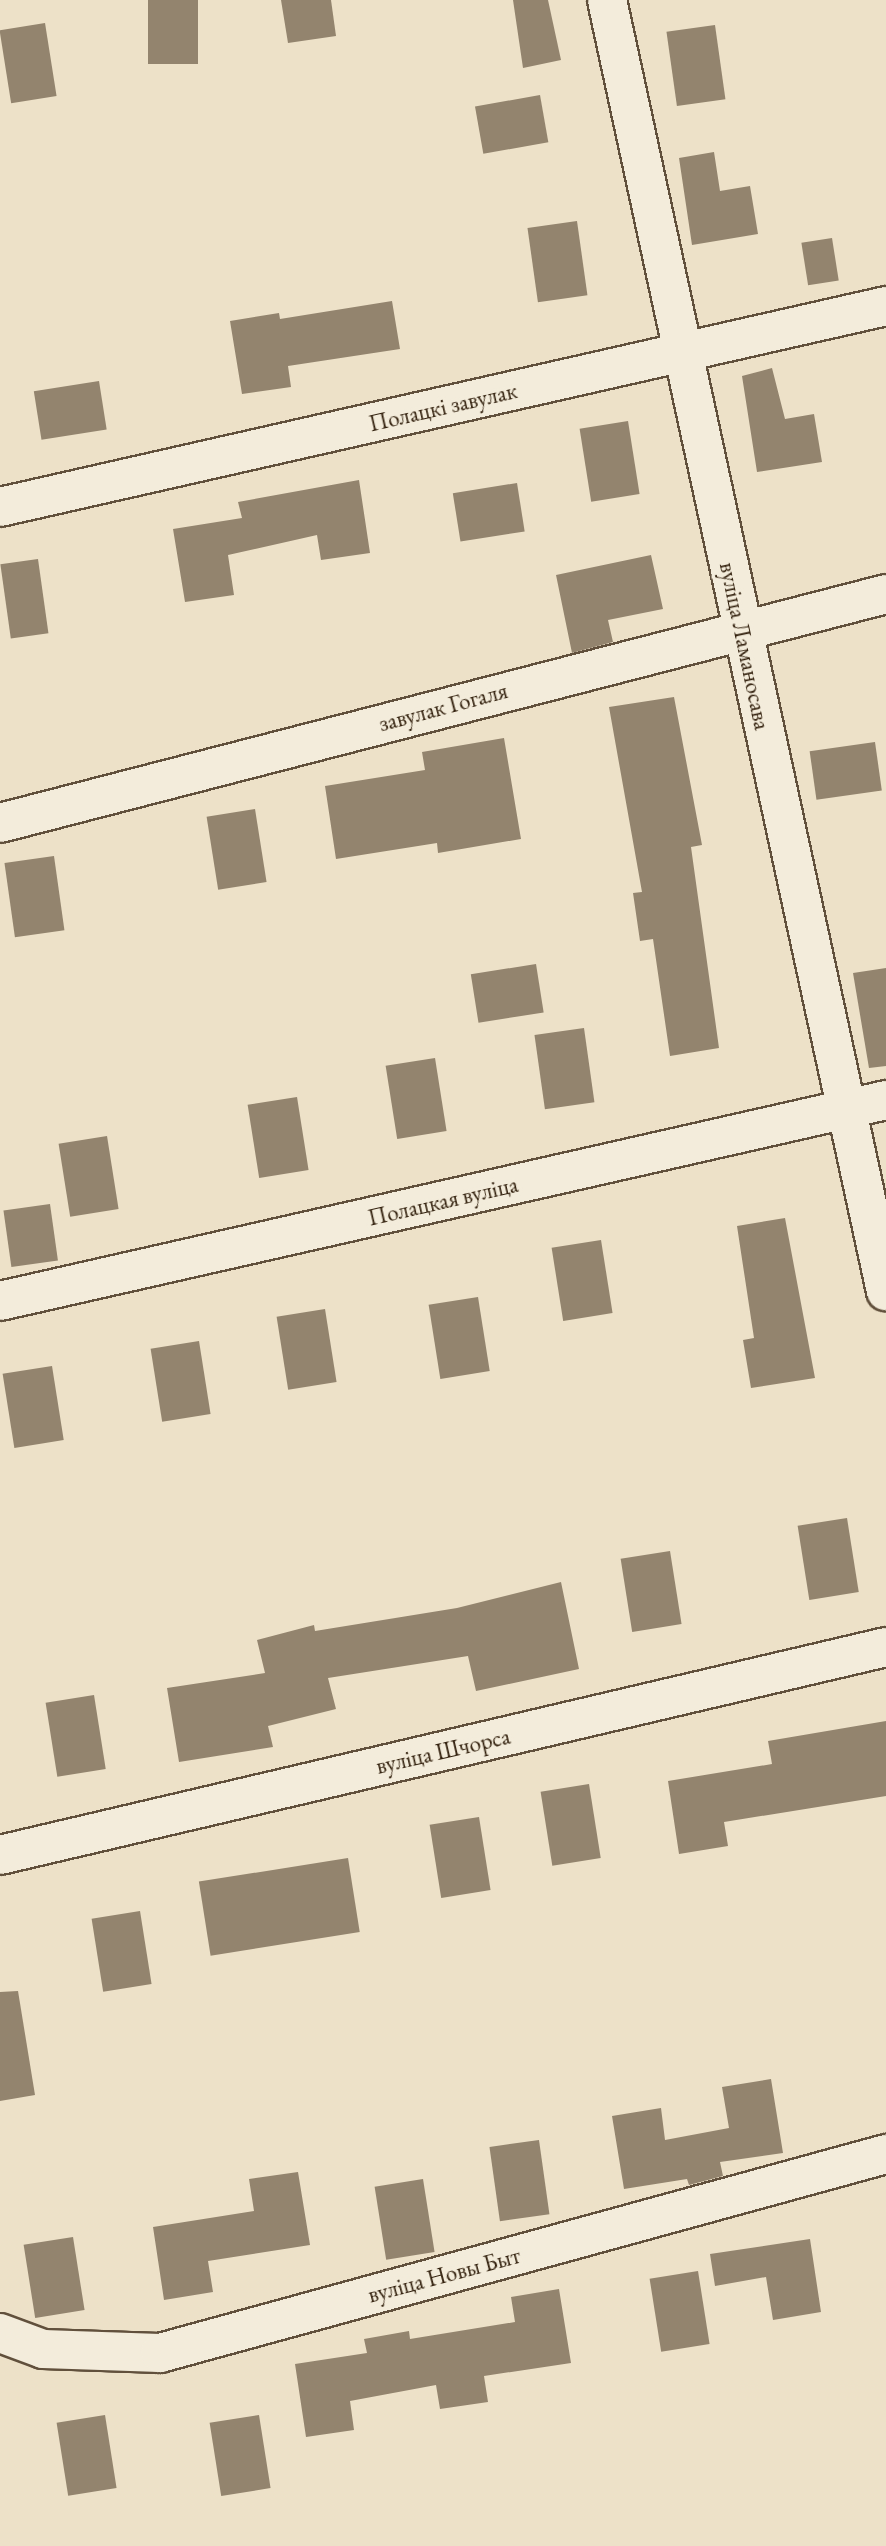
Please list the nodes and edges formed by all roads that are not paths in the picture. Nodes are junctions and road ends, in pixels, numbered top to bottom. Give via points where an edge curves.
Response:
1 (607, 0) edge
2 (886, 306) edge
3 (684, 353) junction
4 (0, 507) edge
5 (886, 594) edge
6 (741, 628) junction
7 (0, 823) edge
8 (886, 1100) edge
9 (846, 1110) junction
10 (886, 1291) edge
11 (0, 1301) edge
12 (886, 1647) edge
13 (0, 1855) edge
14 (886, 2154) edge
15 (0, 2333) edge

1 - 3 street, вуліца Ламаносава
2 - 3 street, Полацкі завулак
3 - 4 street, Полацкі завулак
3 - 6 street, вуліца Ламаносава
5 - 6 street, завулак Гогаля
6 - 7 street, завулак Гогаля
6 - 9 street, вуліца Ламаносава
8 - 9 street, Полацкая вуліца
9 - 10 street, вуліца Ламаносава
9 - 11 street, Полацкая вуліца
12 - 13 street, вуліца Шчорса
14 - 15 street, вуліца Новы Быт via 160,2353 43,2348

